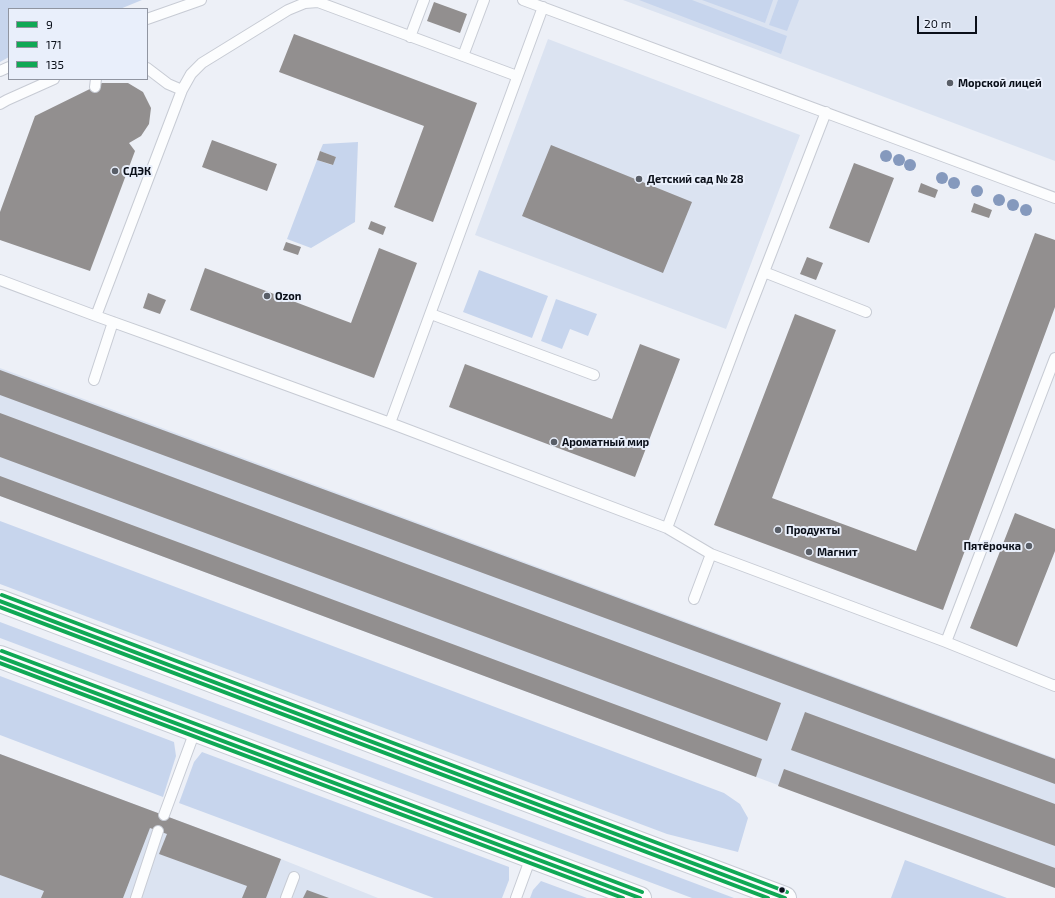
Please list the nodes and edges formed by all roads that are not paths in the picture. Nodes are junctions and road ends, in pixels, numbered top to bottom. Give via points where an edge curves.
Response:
1 (201, 0) edge
2 (424, 0) edge
3 (484, 0) edge
4 (523, 0) edge
5 (543, 7) junction
6 (148, 19) edge
7 (410, 37) junction
8 (463, 56) junction
9 (148, 69) edge
10 (517, 76) junction
11 (52, 80) edge
12 (182, 90) junction
13 (0, 104) edge
14 (826, 112) junction
15 (1055, 198) edge
16 (764, 272) junction
17 (0, 280) edge
18 (866, 312) dead end
19 (431, 314) junction
20 (96, 316) junction
21 (113, 322) junction
22 (1055, 358) edge
23 (594, 375) dead end
24 (94, 380) dead end
25 (390, 424) junction
26 (666, 528) junction
27 (711, 554) junction
28 (694, 599) dead end
29 (0, 601) edge
30 (946, 642) junction
31 (0, 657) edge
32 (1055, 686) edge
33 (195, 731) junction
34 (164, 816) dead end
35 (158, 831) dead end
36 (531, 857) junction
37 (294, 877) dead end
38 (136, 898) edge
39 (286, 898) edge
40 (516, 898) edge
41 (640, 898) edge
42 (785, 898) edge

1 - 6 lane
2 - 7 lane
3 - 8 lane
4 - 5 lane
5 - 10 lane
5 - 14 lane
7 - 8 lane
7 - 12 lane via 318,2 305,3 288,10 202,63 191,74
8 - 10 lane
9 - 12 lane via 168,84
10 - 19 lane
11 - 13 lane
12 - 20 lane
14 - 15 lane
14 - 16 lane
16 - 18 lane
16 - 26 lane
17 - 20 lane
19 - 23 lane
19 - 25 lane
20 - 21 lane
21 - 24 lane
21 - 25 lane
22 - 30 lane
25 - 26 lane
26 - 27 lane
27 - 28 lane
27 - 30 lane
29 - 42 main road
30 - 32 lane
31 - 33 main road
33 - 34 lane
33 - 36 main road
35 - 38 lane
36 - 40 lane
36 - 41 main road
37 - 39 lane

